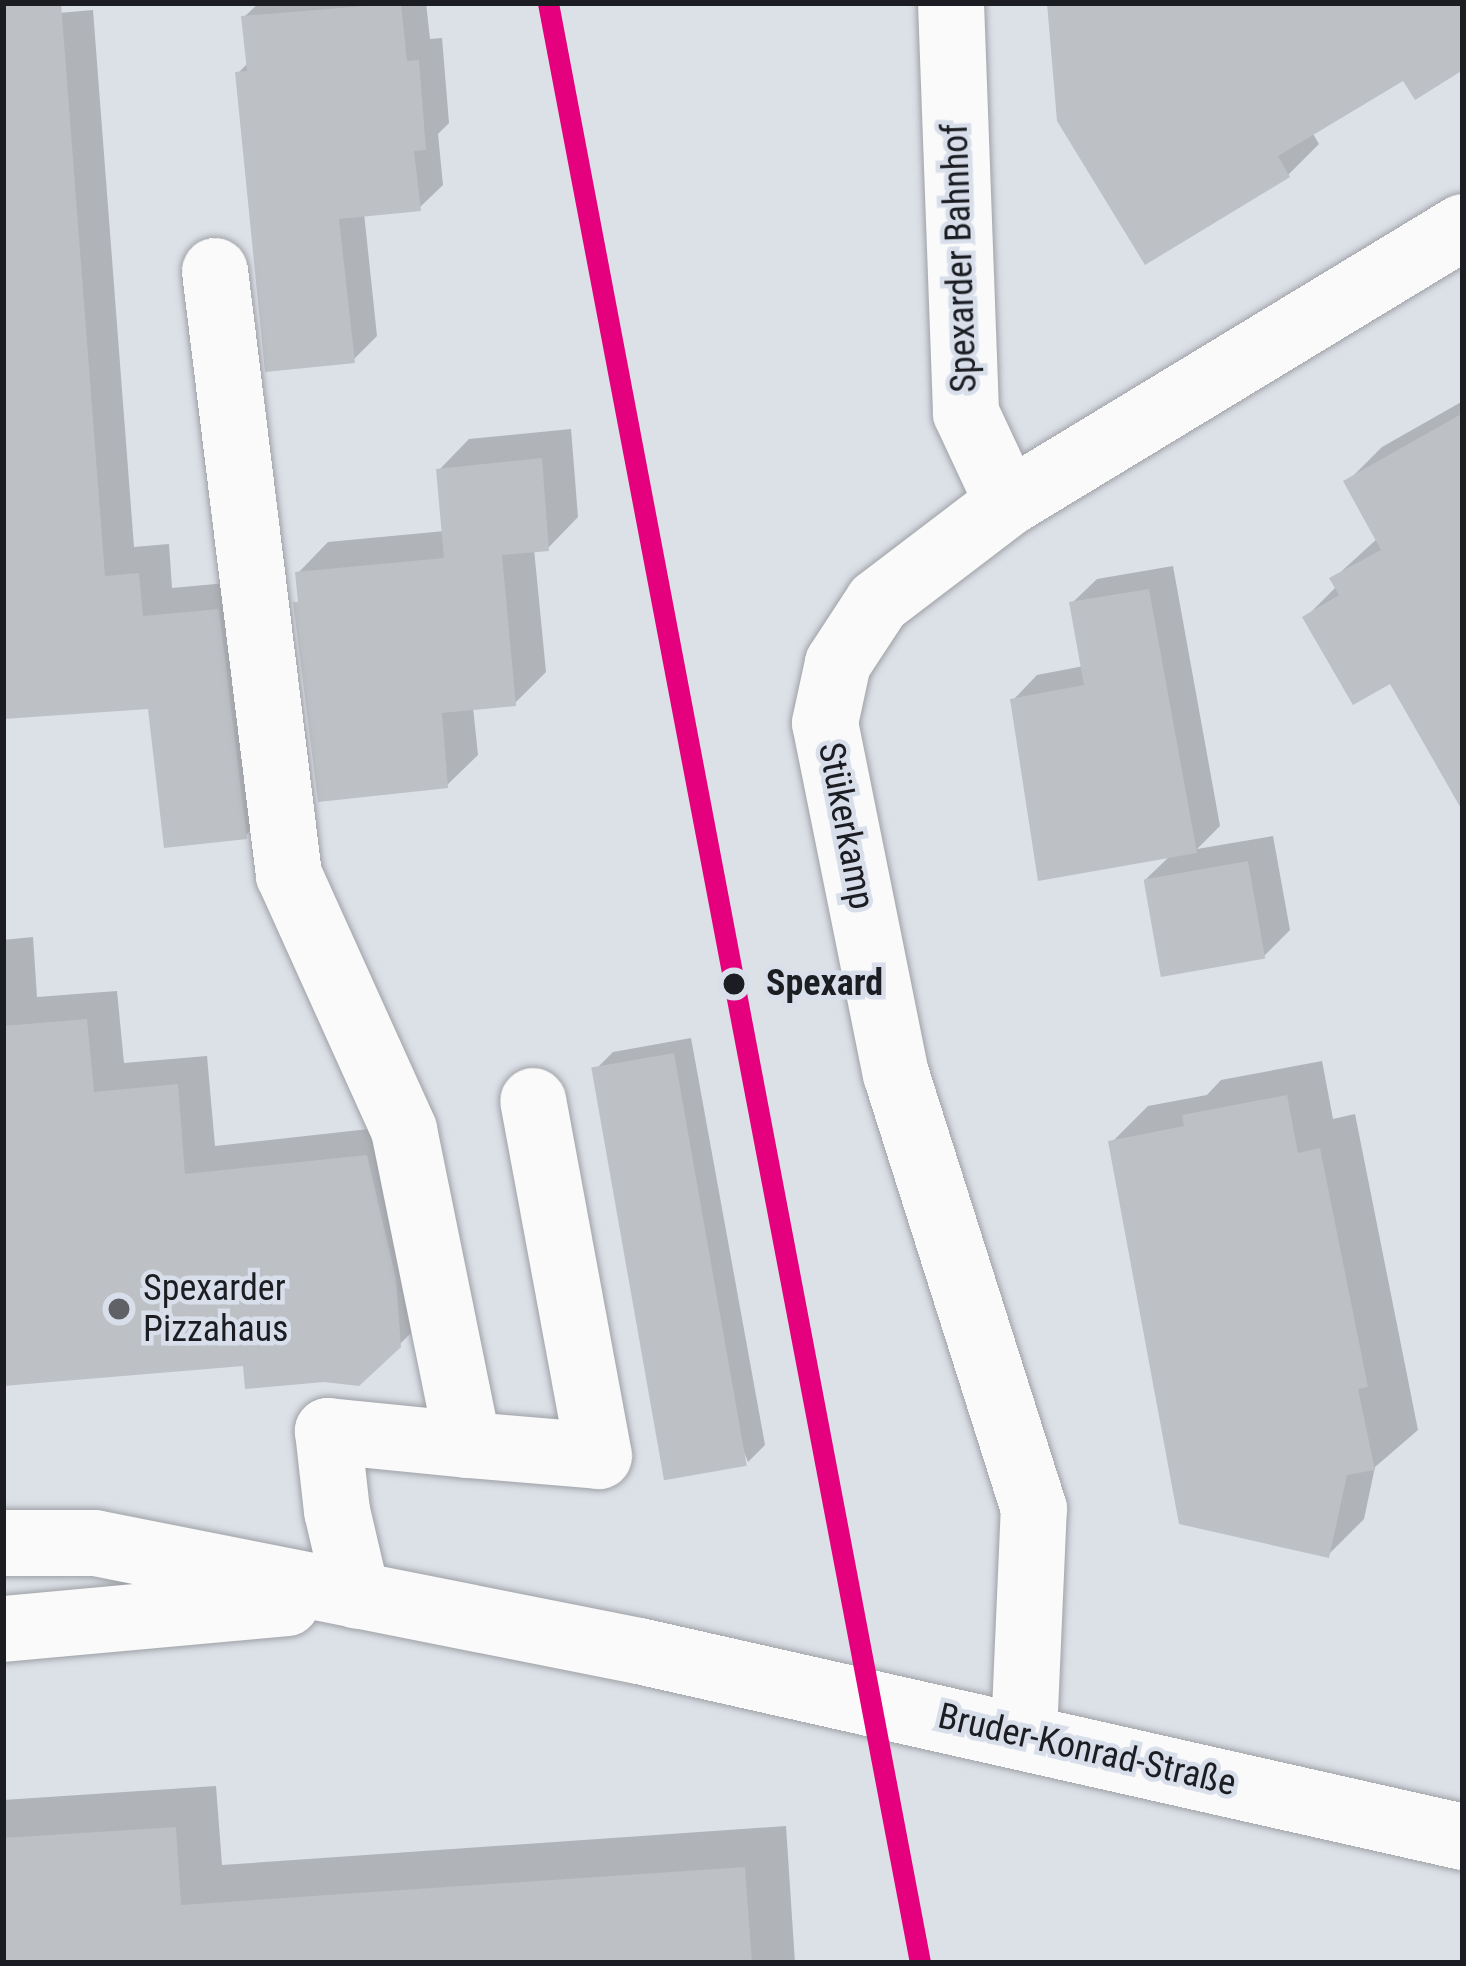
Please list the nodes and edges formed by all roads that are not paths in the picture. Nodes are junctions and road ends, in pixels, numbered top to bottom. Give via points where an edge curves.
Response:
1 (951, 3) edge
2 (1463, 227) edge
3 (215, 272) dead end
4 (1008, 503) junction
5 (533, 1101) dead end
6 (468, 1445) junction
7 (3, 1543) edge
8 (356, 1596) junction
9 (3, 1629) edge
10 (1024, 1734) junction
11 (1463, 1837) edge

1 - 4 street, Spexarder Bahnhof via 966,413
2 - 4 street, Stükerkamp
3 - 6 street via 289,875 404,1130
4 - 10 street, Stükerkamp via 878,602 838,663 825,723 896,1075 1034,1509
5 - 6 street via 599,1456
6 - 8 street via 328,1431
7 - 8 street, Bruder-Konrad-Straße via 95,1543
8 - 9 street, Bruder-Konrad-Straße
8 - 10 street, Bruder-Konrad-Straße
10 - 11 street, Bruder-Konrad-Straße

